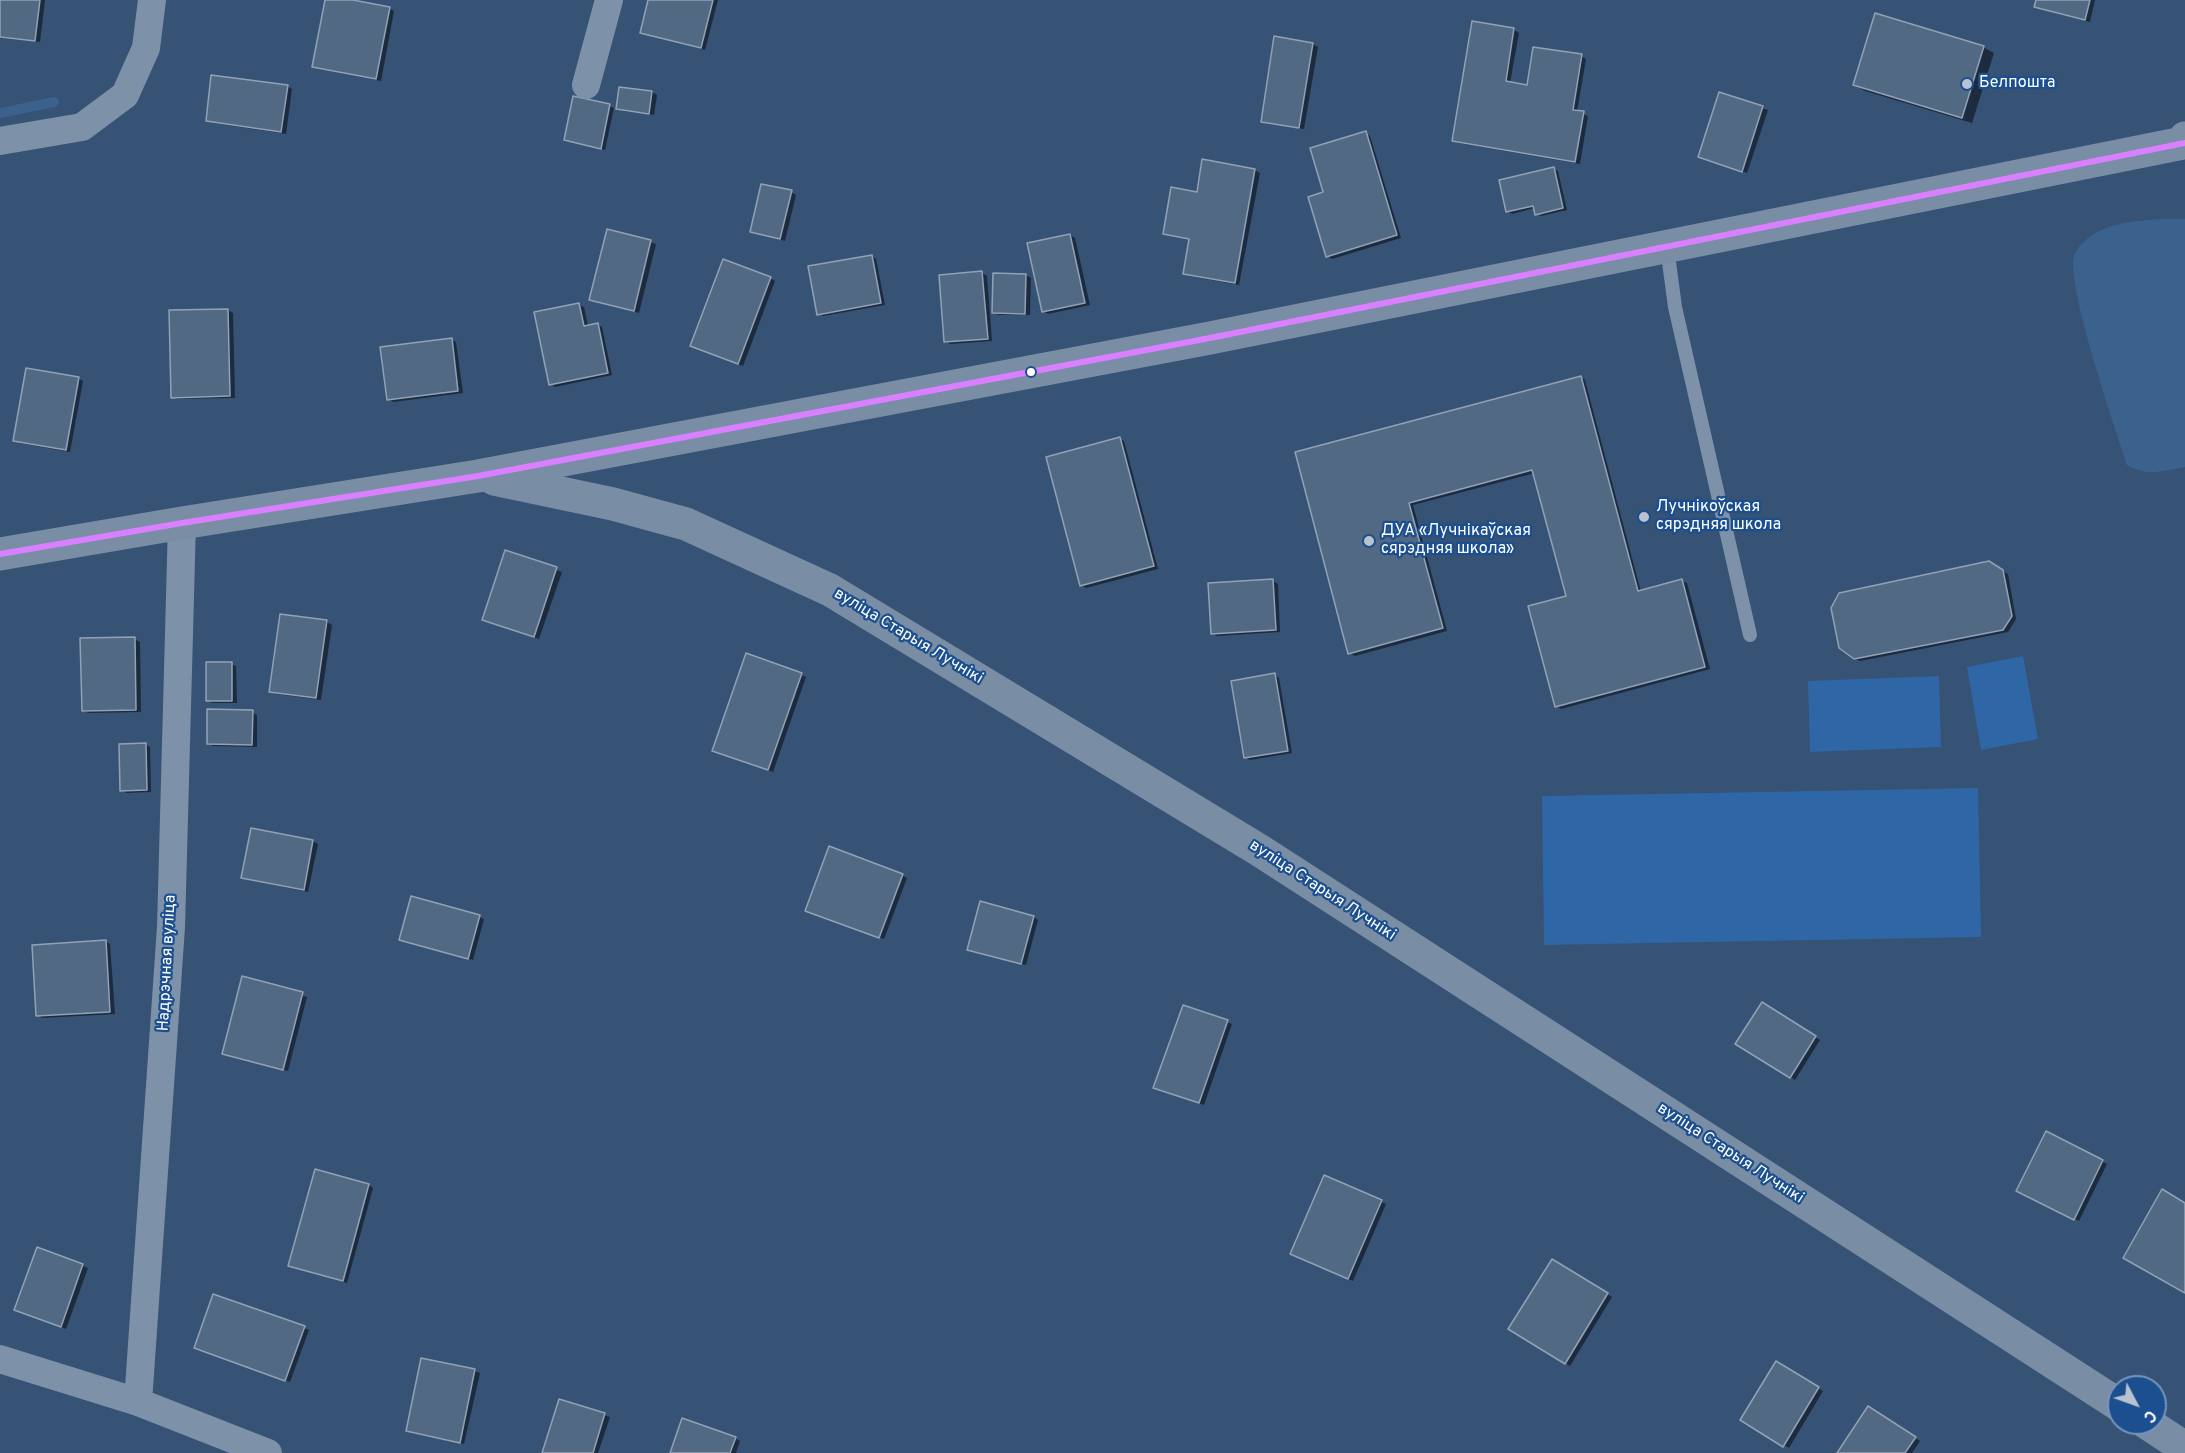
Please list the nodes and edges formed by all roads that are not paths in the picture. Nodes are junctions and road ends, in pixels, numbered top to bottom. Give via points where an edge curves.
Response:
1 (153, 0) edge
2 (609, 0) edge
3 (586, 85) dead end
4 (0, 141) edge
5 (2184, 141) edge
6 (1667, 247) junction
7 (478, 476) junction
8 (182, 523) junction
9 (0, 554) edge
10 (1750, 635) dead end
11 (0, 1359) edge
12 (2107, 1397) edge
13 (138, 1402) junction
14 (2165, 1435) edge
15 (2185, 1448) edge
16 (268, 1453) edge

1 - 4 street via 146,48 125,95 82,127
2 - 3 street
5 - 6 main road, вуліца Старыя Лучнікі
6 - 7 main road, вуліца Старыя Лучнікі
6 - 10 lane via 1675,307
7 - 8 main road, вуліца Старыя Лучнікі
7 - 12 main road, вуліца Старыя Лучнікі via 613,504 686,524 830,590 1259,850
8 - 9 main road, вуліца Старыя Лучнікі
8 - 13 street, Надрэчная вуліца via 171,927
11 - 13 street
13 - 16 street
14 - 15 main road

